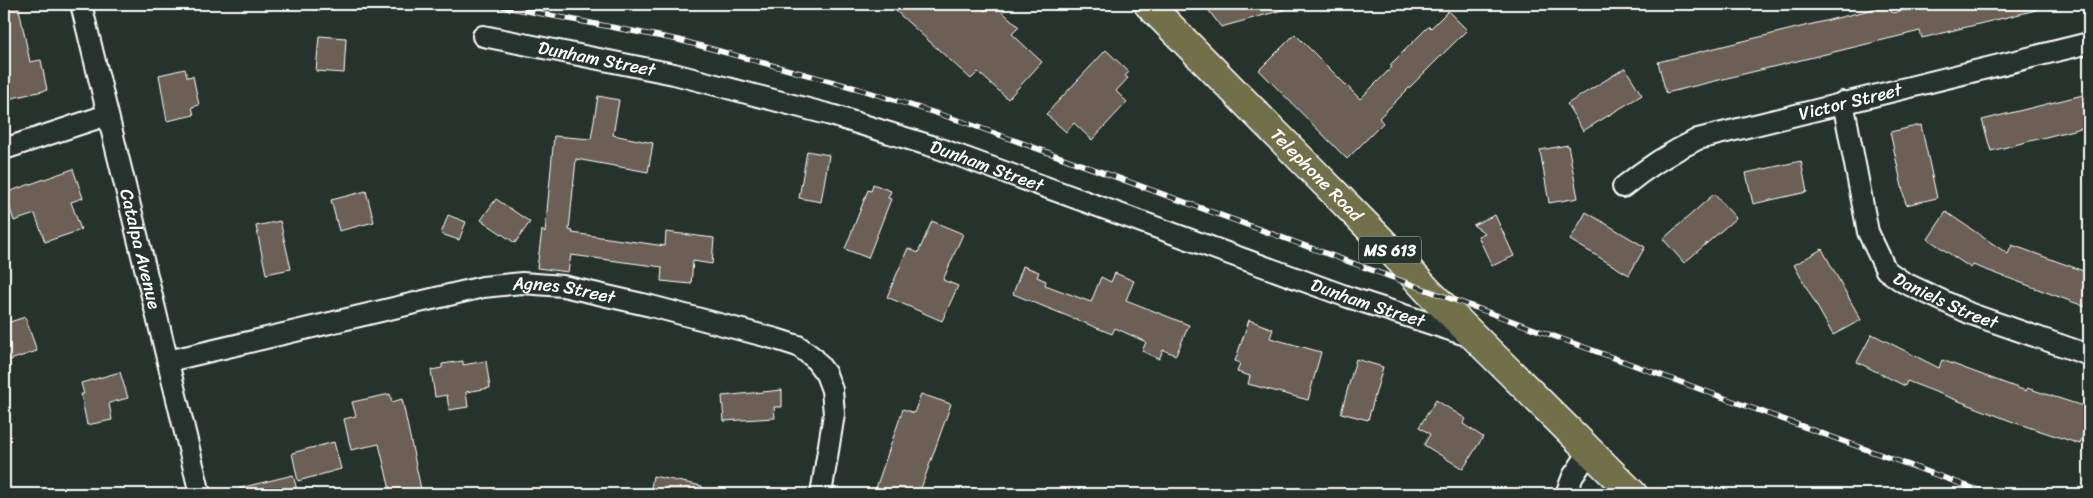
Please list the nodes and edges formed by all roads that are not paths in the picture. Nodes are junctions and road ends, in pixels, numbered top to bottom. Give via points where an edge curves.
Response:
1 (81, 4) edge
2 (1148, 4) edge
3 (483, 36) dead end
4 (2089, 44) edge
5 (1843, 102) junction
6 (107, 115) junction
7 (4, 149) edge
8 (1623, 188) dead end
9 (1479, 339) junction
10 (2089, 355) edge
11 (168, 361) junction
12 (1590, 451) junction
13 (200, 494) edge
14 (820, 494) edge
15 (1566, 494) edge
16 (1633, 494) edge

1 - 6 street, Catalpa Avenue
2 - 9 main road, Telephone Road / MS 613 via 1428,291
3 - 9 street, Dunham Street via 674,74 831,114 938,148 1348,297
4 - 5 street, Victor Street
5 - 8 street, Victor Street via 1698,139 1679,148
5 - 10 street, Daniels Street via 1868,232 1886,270 1903,282 1970,314
6 - 7 street
6 - 11 street, Catalpa Avenue
9 - 12 main road, Telephone Road / MS 613
11 - 13 street, Catalpa Avenue
11 - 14 street, Agnes Street via 483,287 522,283 562,286 776,339 798,346 814,358 826,374 832,390 834,414
12 - 15 street via 1573,476
12 - 16 main road, Telephone Road / MS 613

